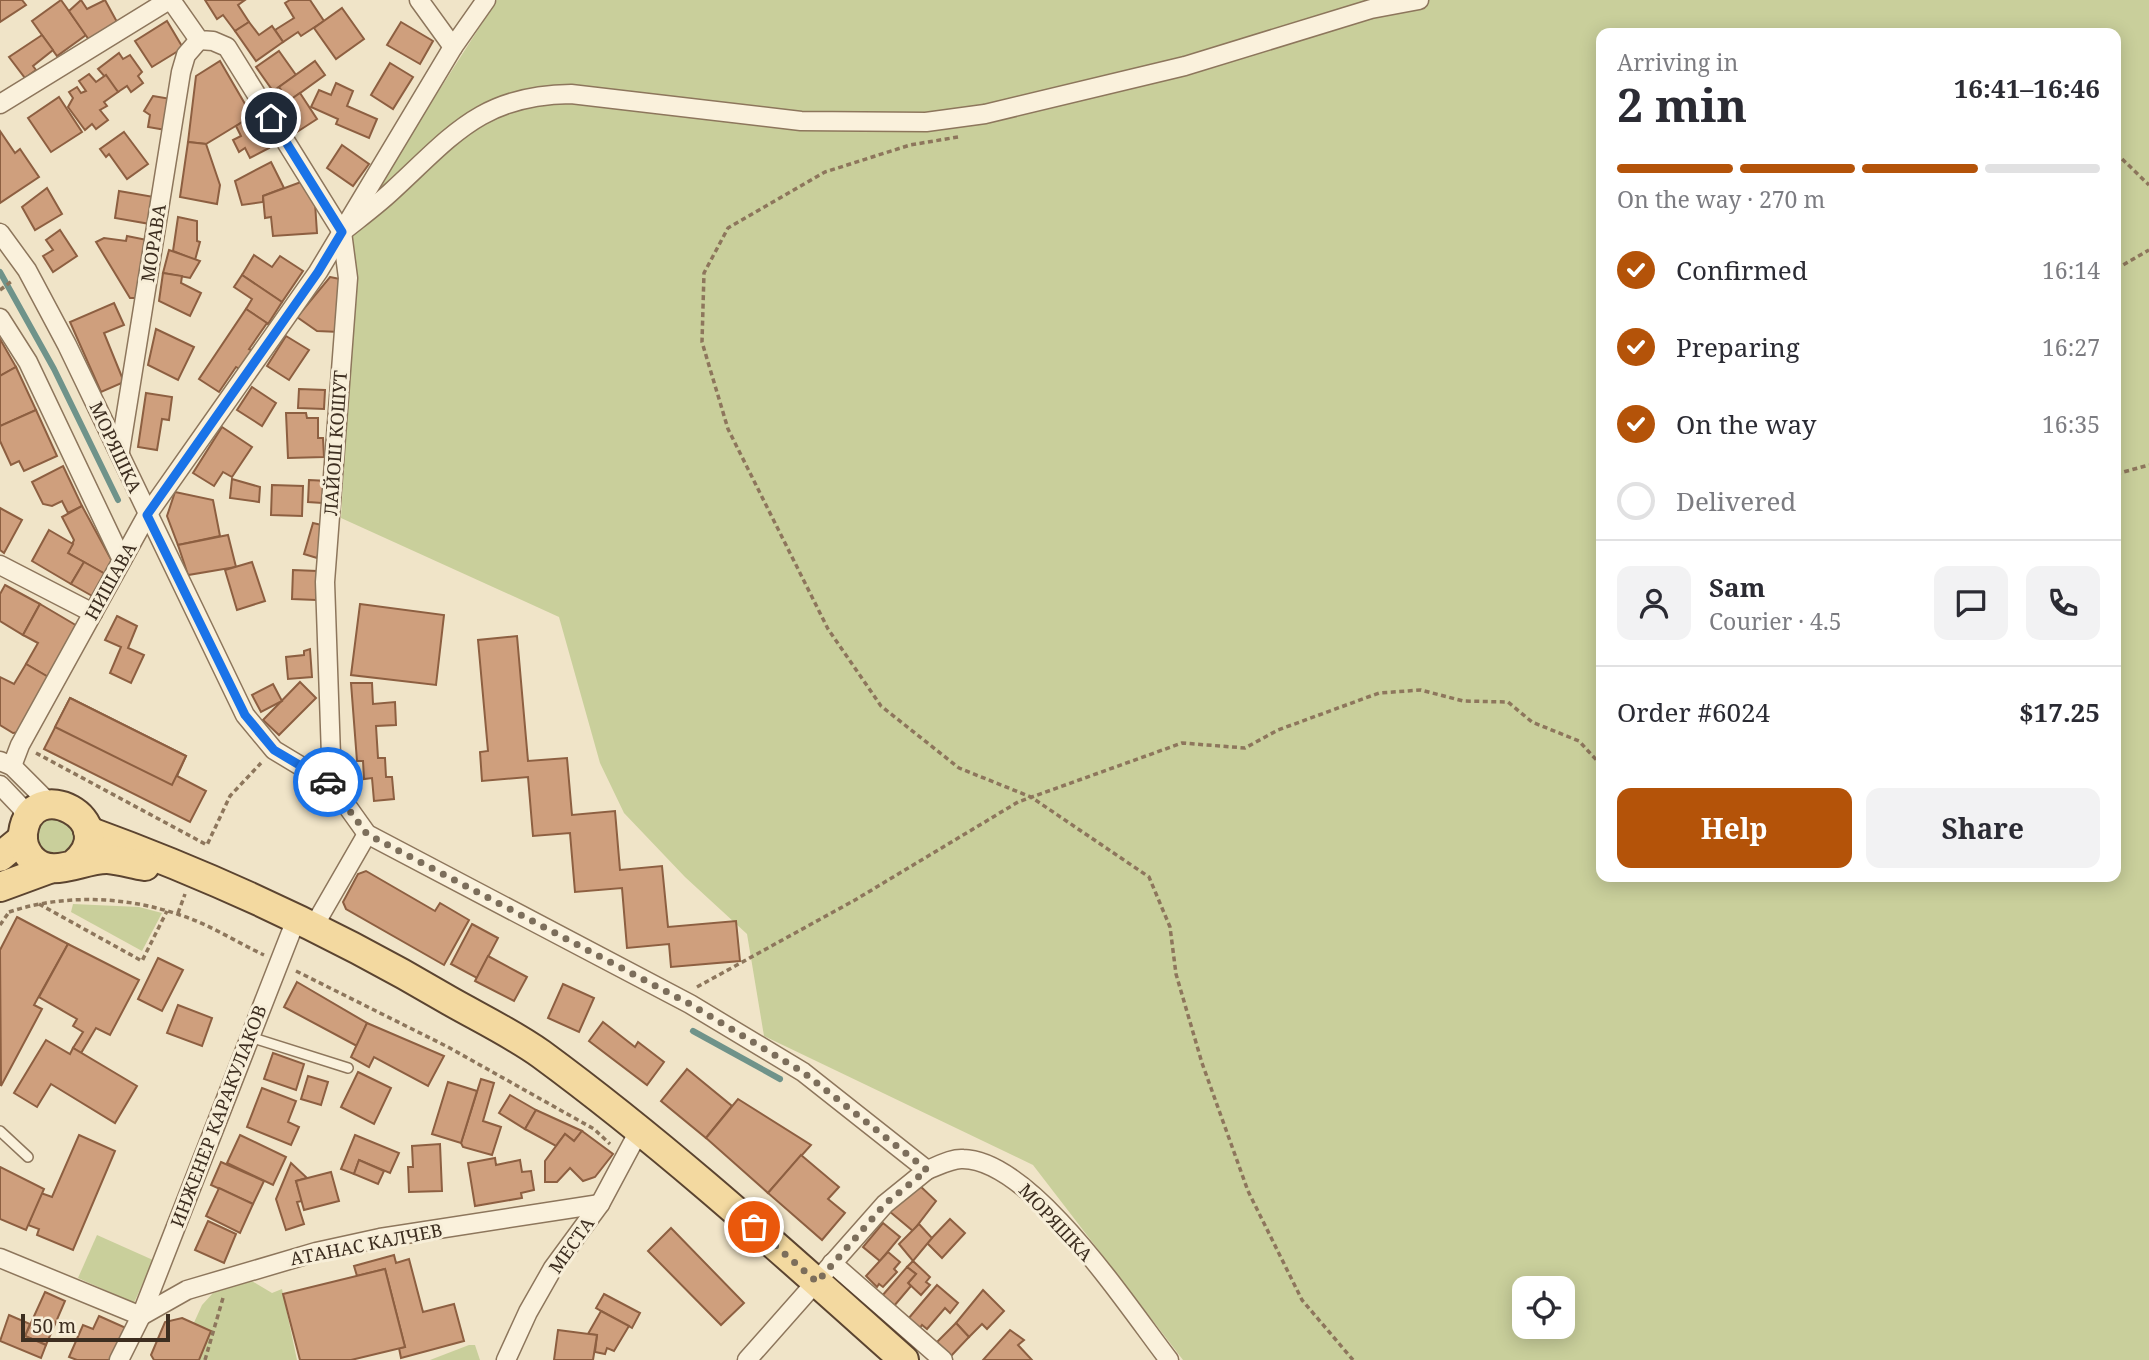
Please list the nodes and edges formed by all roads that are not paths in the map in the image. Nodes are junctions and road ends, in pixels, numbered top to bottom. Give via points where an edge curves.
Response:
1 (170, 0) edge
2 (419, 0) edge
3 (1419, 0) edge
4 (486, 3) edge
5 (1377, 5) edge
6 (199, 40) junction
7 (453, 47) junction
8 (0, 104) edge
9 (342, 232) junction
10 (0, 233) edge
11 (0, 317) edge
12 (120, 451) junction
13 (147, 515) junction
14 (122, 560) junction
15 (0, 565) edge
16 (93, 613) junction
17 (6, 764) edge
18 (0, 785) edge
19 (332, 785) junction
20 (33, 821) junction
21 (88, 831) junction
22 (367, 834) junction
23 (0, 858) edge
24 (62, 866) junction
25 (251, 896) junction
26 (4, 900) edge
27 (306, 922) junction
28 (248, 1037) junction
29 (348, 1068) dead end
30 (0, 1131) edge
31 (639, 1131) junction
32 (28, 1157) dead end
33 (927, 1170) junction
34 (600, 1204) junction
35 (0, 1258) edge
36 (825, 1273) junction
37 (141, 1316) junction
38 (119, 1360) edge
39 (506, 1360) edge
40 (747, 1360) edge
41 (904, 1360) edge
42 (943, 1360) edge
43 (1169, 1360) edge

1 - 6 street
1 - 8 street
2 - 7 street
3 - 5 street
4 - 7 street, НИШАВА
5 - 9 street via 1185,66 977,115 926,122 802,121 571,93 542,94 468,121
6 - 9 street, ЛАЙОШ КОШУТ via 227,47
6 - 12 street, МОРАВА via 186,55 181,72
7 - 9 street, НИШАВА
9 - 13 street, НИШАВА
9 - 19 street, ЛАЙОШ КОШУТ via 348,278 325,582
10 - 12 street, МОРЯШКА via 27,270
11 - 14 street via 28,362
12 - 13 street, МОРЯШКА
13 - 14 street, НИШАВА
13 - 19 street, МОРЯШКА via 245,715 274,750
14 - 16 street, НИШАВА
15 - 16 street
16 - 17 street, НИШАВА
17 - 20 street
18 - 20 street
19 - 22 street
20 - 21 main road via 64,805 77,812
20 - 23 main road
20 - 24 main road via 34,861
21 - 24 main road via 85,849
21 - 25 main road
22 - 27 street
22 - 33 street via 678,997 803,1072
24 - 25 main road via 107,859
24 - 26 main road
25 - 27 main road
27 - 28 street, ИНЖЕНЕР КАРАКУЛАКОВ via 279,962
27 - 31 main road via 372,954 539,1053
28 - 29 lane
28 - 37 street, ИНЖЕНЕР КАРАКУЛАКОВ
30 - 32 lane
31 - 34 street, МЕСТА
31 - 36 main road
33 - 36 street via 885,1204
33 - 43 street, МОРЯШКА via 962,1158 1000,1168 1027,1188 1092,1260
34 - 37 street, АТАНАС КАЛЧЕВ via 354,1244 187,1290
34 - 39 street, МЕСТА via 553,1268
35 - 37 street
36 - 40 street
36 - 41 main road
36 - 42 street
37 - 38 street, ИНЖЕНЕР КАРАКУЛАКОВ

